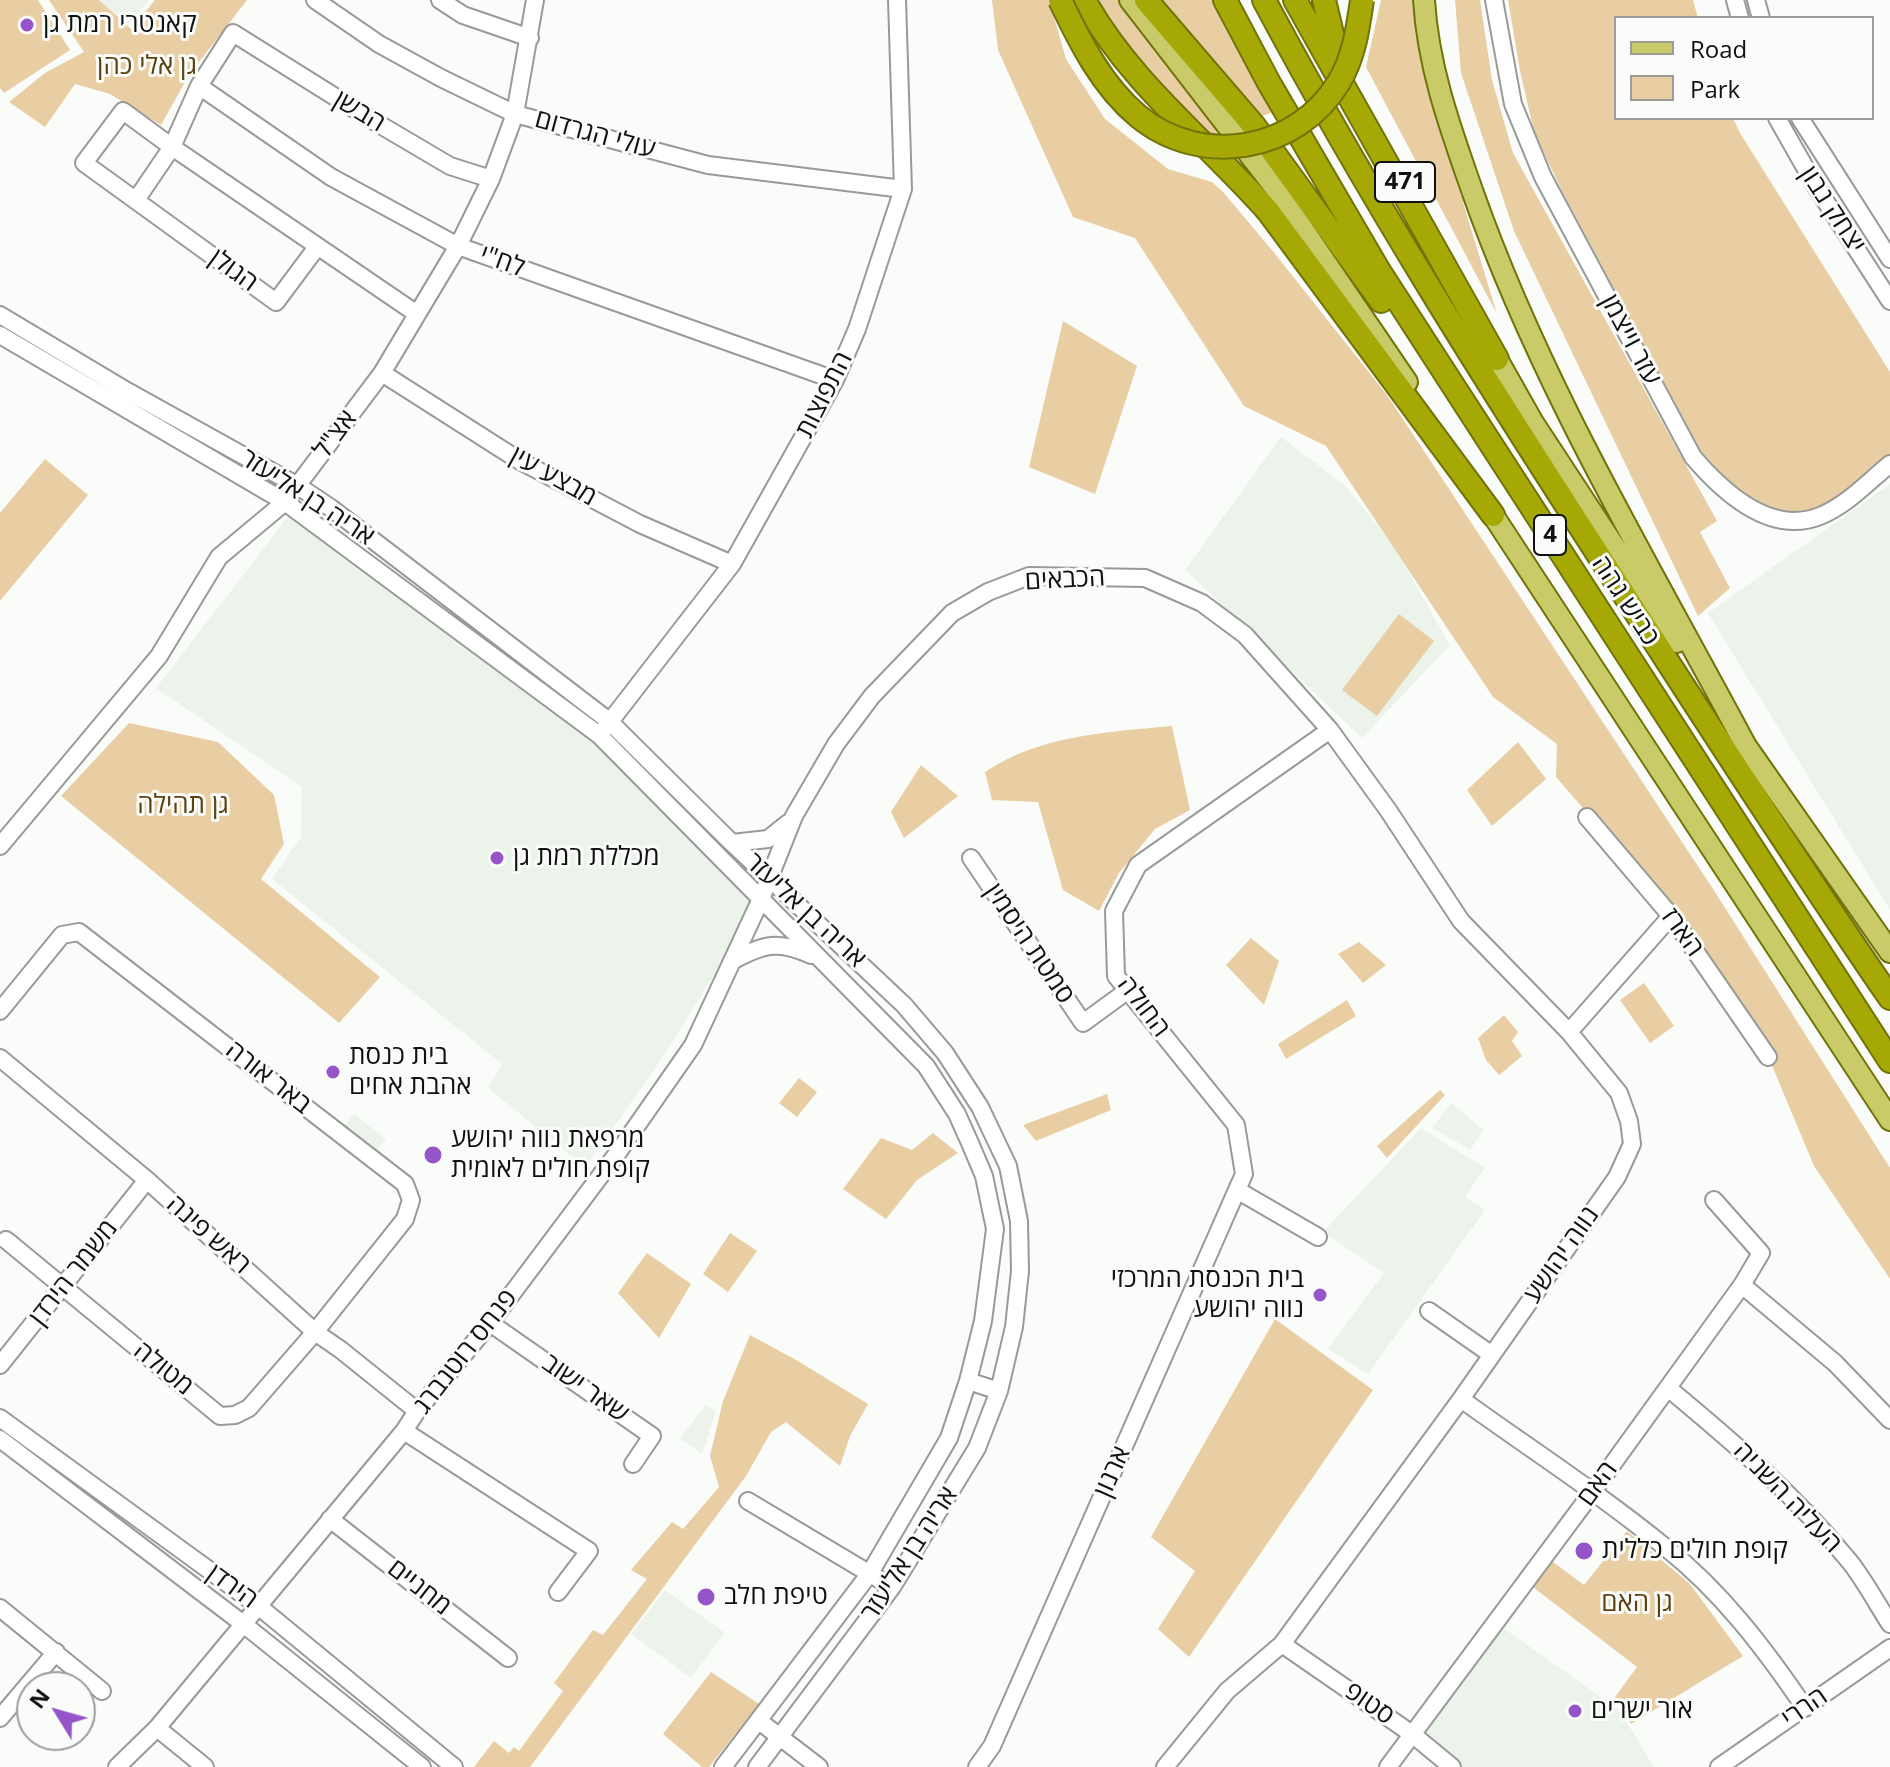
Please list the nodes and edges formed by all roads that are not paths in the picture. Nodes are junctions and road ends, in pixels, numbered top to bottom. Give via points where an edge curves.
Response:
1 (315, 0) edge
2 (440, 0) edge
3 (535, 0) edge
4 (897, 0) edge
5 (1060, 0) edge
6 (1084, 0) edge
7 (1130, 0) edge
8 (1146, 0) edge
9 (1225, 0) edge
10 (1264, 0) edge
11 (1295, 0) edge
12 (1324, 0) edge
13 (1362, 0) edge
14 (1424, 0) edge
15 (1494, 0) edge
16 (530, 38) junction
17 (199, 86) junction
18 (515, 114) junction
19 (1778, 120) edge
20 (1801, 120) edge
21 (172, 147) junction
22 (491, 179) junction
23 (903, 189) junction
24 (136, 200) junction
25 (458, 246) junction
26 (317, 247) junction
27 (1890, 259) edge
28 (1890, 301) edge
29 (417, 314) junction
30 (0, 315) edge
31 (0, 335) edge
32 (1497, 359) junction
33 (382, 373) junction
34 (835, 380) junction
35 (1890, 464) edge
36 (298, 486) junction
37 (285, 502) junction
38 (1493, 515) junction
39 (1538, 516) junction
40 (732, 564) junction
41 (604, 728) junction
42 (1330, 730) junction
43 (1747, 748) junction
44 (794, 816) junction
45 (1587, 817) dead end
46 (732, 843) junction
47 (0, 846) edge
48 (971, 858) dead end
49 (768, 876) junction
50 (761, 899) junction
51 (1671, 916) junction
52 (1890, 952) edge
53 (734, 960) junction
54 (824, 961) junction
55 (1127, 991) junction
56 (1890, 998) edge
57 (0, 1011) edge
58 (1569, 1032) junction
59 (1768, 1057) dead end
60 (0, 1058) edge
61 (1890, 1061) edge
62 (1890, 1120) edge
63 (1244, 1174) joint
64 (147, 1180) junction
65 (1237, 1190) junction
66 (1714, 1200) dead end
67 (1318, 1237) dead end
68 (6, 1240) dead end
69 (1742, 1285) junction
70 (62, 1287) junction
71 (1429, 1311) dead end
72 (490, 1323) junction
73 (315, 1332) junction
74 (1492, 1355) junction
75 (0, 1365) edge
76 (968, 1381) junction
77 (1668, 1388) junction
78 (999, 1391) junction
79 (1461, 1399) junction
80 (417, 1411) junction
81 (0, 1418) edge
82 (1890, 1420) edge
83 (404, 1431) junction
84 (0, 1439) edge
85 (633, 1464) dead end
86 (1591, 1494) junction
87 (748, 1501) dead end
88 (330, 1519) junction
89 (870, 1573) junction
90 (892, 1587) junction
91 (558, 1592) dead end
92 (257, 1605) junction
93 (0, 1608) edge
94 (242, 1623) junction
95 (1890, 1624) edge
96 (1282, 1644) junction
97 (1890, 1648) edge
98 (56, 1652) junction
99 (508, 1658) dead end
100 (102, 1691) dead end
101 (1805, 1708) junction
102 (0, 1718) edge
103 (759, 1721) junction
104 (157, 1728) junction
105 (1412, 1734) junction
106 (780, 1738) junction
107 (117, 1767) edge
108 (205, 1767) edge
109 (422, 1767) edge
110 (454, 1767) edge
111 (723, 1767) edge
112 (757, 1767) edge
113 (819, 1767) edge
114 (977, 1767) edge
115 (1165, 1767) edge
116 (1388, 1767) edge
117 (1452, 1767) edge
118 (1719, 1767) edge

1 - 18 street, עולי הגרדום via 379,44
2 - 16 street via 463,15
3 - 16 street, אצ"ל
4 - 23 street, התפוצות
5 - 13 highway, bridge via 1096,67 1137,115 1173,137 1222,148 1275,138 1313,114 1347,66
6 - 38 highway via 1129,68 1268,211
7 - 38 main road via 1282,198
8 - 39 highway via 1255,127
9 - 39 highway, כביש גהה / 4 via 1379,271
10 - 56 highway, כביש גהה / 4 via 1377,202 1513,423
11 - 32 highway
12 - 32 highway, 471 via 1339,54
14 - 43 main road via 1445,112 1522,320
15 - 35 street, עזר וייצמן via 1513,104 1543,177 1693,457 1738,501 1797,520 1841,505
16 - 18 street, אצ"ל
17 - 21 street
17 - 22 street, הבשן via 233,33 450,166
17 - 25 street, לח"י via 331,177
18 - 22 street, אצ"ל
18 - 23 street, עולי הגרדום via 708,165
19 - 28 street, יצחק נבון
20 - 27 street, יצחק נבון
21 - 24 street
21 - 24 street, הגולן via 123,111 84,163
21 - 26 street
22 - 25 street, אצ"ל
23 - 34 street, התפוצות
24 - 26 street, הגולן via 276,302
25 - 29 street, אצ"ל
25 - 34 street, לח"י
26 - 29 street
29 - 33 street, אצ"ל
30 - 36 street, אריה בן אליעזר
31 - 37 street, אריה בן אליעזר
32 - 43 main road via 1532,421
33 - 36 street, אצ"ל
33 - 40 street, מבצע עין via 520,461 640,524
34 - 40 street, התפוצות
36 - 37 street, אצ"ל
36 - 41 street, אריה בן אליעזר
37 - 41 street, אריה בן אליעזר
37 - 47 street, אצ"ל via 219,557 159,656
38 - 62 main road
39 - 61 highway, כביש גהה / 4
40 - 41 street, התפוצות
41 - 46 street, אריה בן אליעזר
41 - 50 street, אריה בן אליעזר
42 - 44 street, הכבאים via 1245,635 1202,603 1145,578 1029,576 952,613 872,696 836,744
42 - 55 street, החולה via 1138,865 1114,911 1116,976
42 - 58 street, נווה יהושע via 1461,921
43 - 52 main road
44 - 46 street via 768,839
44 - 49 street, הכבאים
45 - 51 street, הארז
46 - 49 street, אריה בן אליעזר
48 - 55 street, סמטת היסמין via 1083,1023
49 - 50 street, הכבאים
49 - 78 street, אריה בן אליעזר via 904,1005 945,1053 980,1107 1008,1166 1019,1221 1020,1271
50 - 53 street, פנחס רוטנברג
50 - 54 street, אריה בן אליעזר
51 - 58 street
51 - 59 street, הארז
53 - 54 street via 773,944 794,946
53 - 72 street, פנחס רוטנברג via 693,1045
54 - 76 street, אריה בן אליעזר via 926,1066 957,1114 984,1176 995,1229 983,1321
55 - 63 street, החולה via 1236,1125
57 - 73 street, באר אורה via 62,935 79,932 405,1184 411,1200 405,1219
58 - 74 street, נווה יהושע via 1619,1093 1632,1144 1617,1177
60 - 64 street, ראש פינה
63 - 65 street, ארנון
64 - 70 street, משמר הירדן
64 - 73 street, ראש פינה
65 - 67 street
65 - 114 street, ארנון via 992,1746
66 - 69 street, האם via 1761,1253
68 - 70 street, מטולה
69 - 77 street, האם
69 - 82 street via 1835,1363
70 - 73 street, מטולה via 220,1416 249,1408
70 - 75 street, משמר הירדן
71 - 74 street
72 - 80 street, פנחס רוטנברג
72 - 85 street, שאר ישוב via 652,1436
73 - 80 street, ראש פינה
74 - 79 street, נווה יהושע
76 - 78 street
76 - 89 street, אריה בן אליעזר via 949,1438
77 - 86 street, האם
77 - 95 street, העליה השניה via 1797,1501 1852,1565
78 - 90 street, אריה בן אליעזר via 977,1448
79 - 86 street
79 - 96 street, נווה יהושע
80 - 83 street, פנחס רוטנברג
81 - 92 street, הירדן
83 - 88 street, פנחס רוטנברג
83 - 91 street via 589,1551
84 - 94 street, הירדן
86 - 101 street via 1666,1548 1718,1597 1767,1651
86 - 105 street, האם
87 - 89 street
88 - 92 street, פנחס רוטנברג
88 - 99 street, מחניים
89 - 90 street
89 - 103 street, אריה בן אליעזר
90 - 106 street, אריה בן אליעזר
92 - 94 street, פנחס רוטנברג
92 - 110 street, הירדן
93 - 98 street
94 - 104 street, פנחס רוטנברג
94 - 109 street, הירדן
96 - 105 street, סטופ
96 - 115 street, נווה יהושע via 1227,1691
97 - 101 street, הררי
98 - 100 street
98 - 102 street
101 - 118 street, הררי
103 - 106 street
103 - 111 street, אריה בן אליעזר
104 - 107 street, פנחס רוטנברג
104 - 108 street
105 - 116 street, האם
105 - 117 street, סטופ
106 - 112 street, אריה בן אליעזר
106 - 113 street

